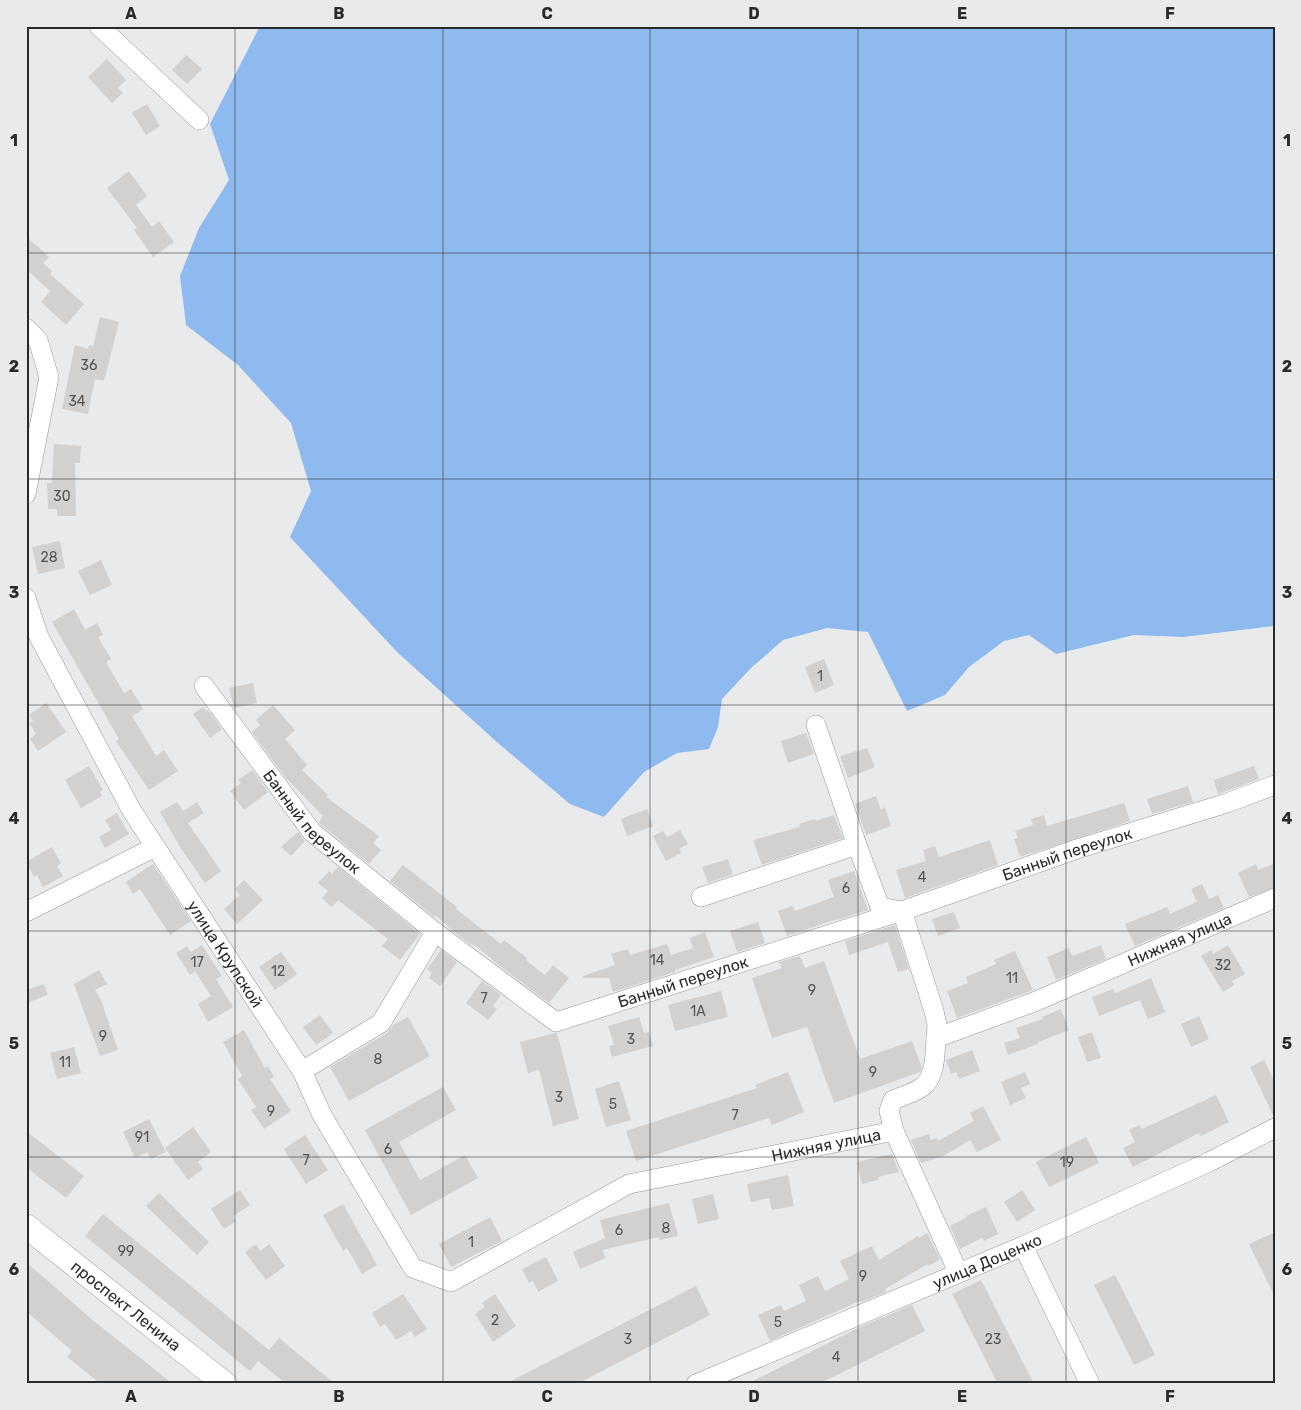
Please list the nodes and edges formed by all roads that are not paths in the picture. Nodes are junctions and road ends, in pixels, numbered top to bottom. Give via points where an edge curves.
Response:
1 (99, 26) edge
2 (199, 120) dead end
3 (26, 328) edge
4 (26, 494) edge
5 (26, 598) edge
6 (204, 686) dead end
7 (816, 725) dead end
8 (1275, 785) edge
9 (857, 845) junction
10 (155, 847) junction
11 (701, 897) dead end
12 (1275, 898) edge
13 (902, 911) junction
14 (26, 912) edge
15 (435, 932) junction
16 (936, 1038) junction
17 (302, 1072) junction
18 (1275, 1128) edge
19 (894, 1131) junction
20 (26, 1226) edge
21 (1023, 1246) junction
22 (958, 1272) junction
23 (451, 1282) joint
24 (225, 1384) edge
25 (696, 1384) edge
26 (1090, 1384) edge

1 - 2 street
3 - 4 street via 38,340 49,377
5 - 10 street, улица Крупской via 40,637 132,811
6 - 15 street, Банный переулок via 312,832
7 - 9 street
8 - 13 street, Банный переулок via 1077,849
9 - 11 street
9 - 13 street via 880,907
10 - 14 street
10 - 17 street, улица Крупской
12 - 16 street, Нижняя улица via 1034,1002
13 - 15 street, Банный переулок via 556,1022
13 - 16 street via 934,1011
15 - 17 street via 381,1023
16 - 19 street, Нижняя улица via 931,1076 923,1087 893,1100 890,1111
17 - 23 street, улица Крупской via 322,1115 413,1268
18 - 21 street, улица Доценко via 1209,1162
19 - 22 street
19 - 23 street, Нижняя улица via 629,1184
20 - 24 main road, проспект Ленина
21 - 22 street, улица Доценко
21 - 26 street
22 - 25 street, улица Доценко

